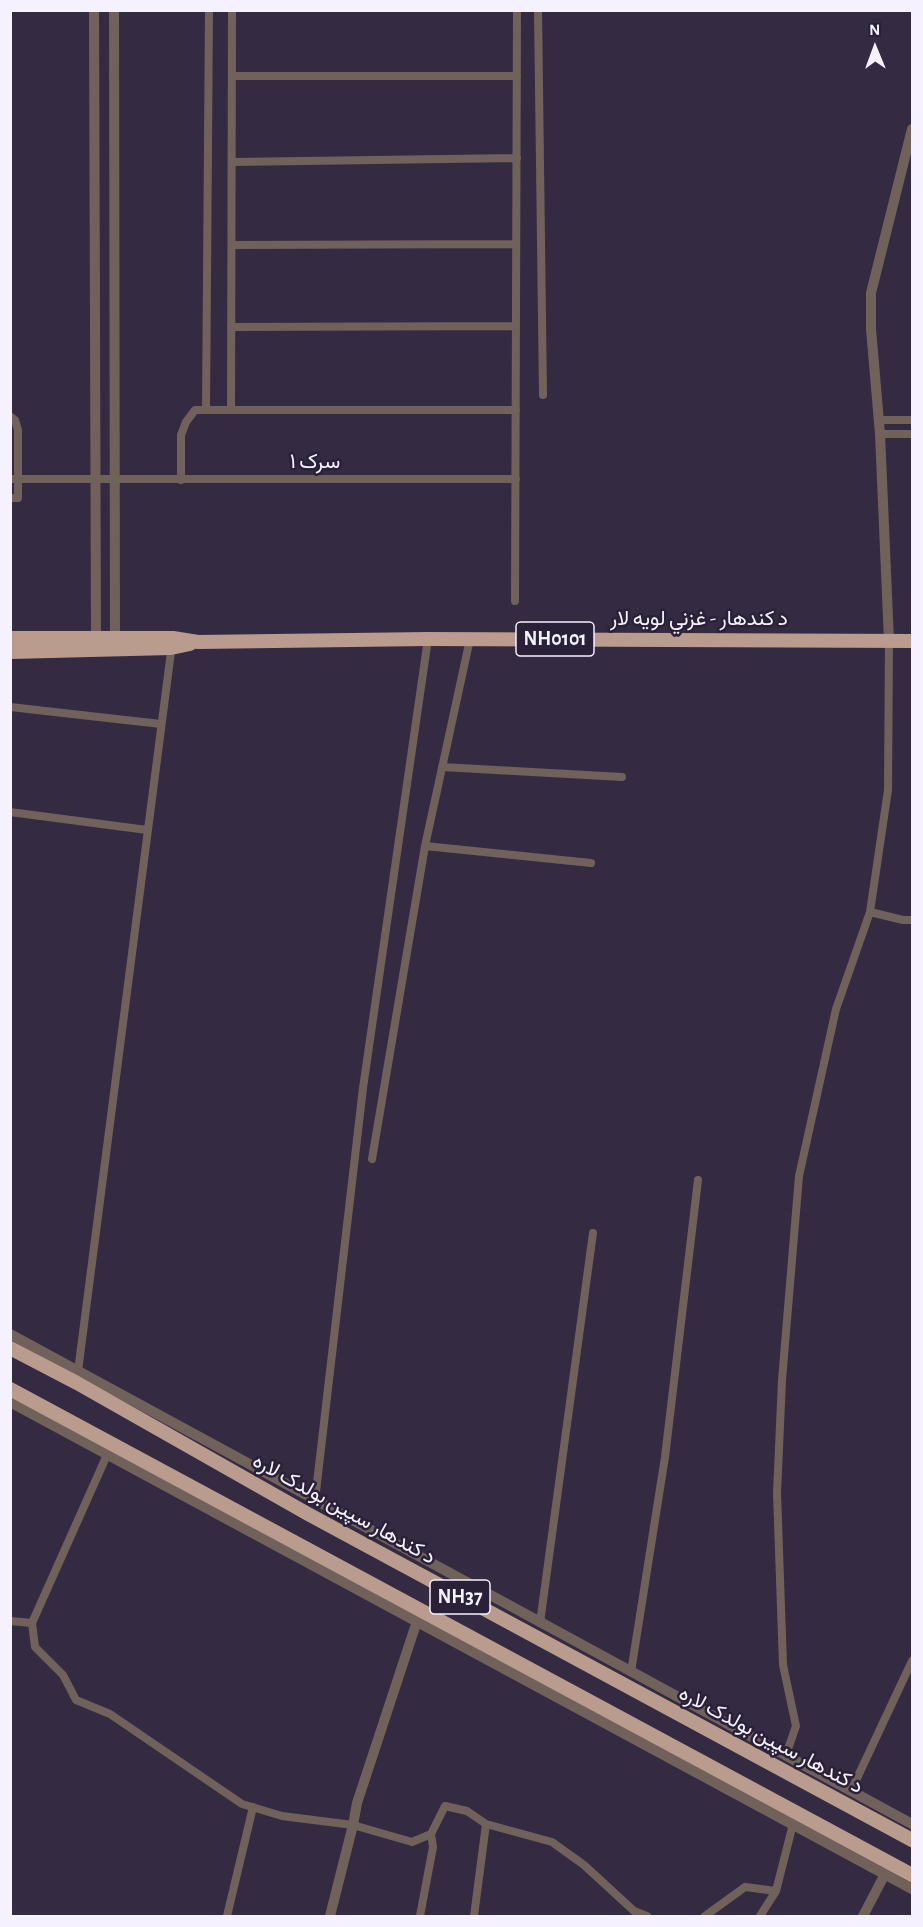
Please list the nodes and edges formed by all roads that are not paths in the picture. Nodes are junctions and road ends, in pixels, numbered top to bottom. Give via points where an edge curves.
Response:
1 (94, 10) edge
2 (114, 10) edge
3 (209, 10) edge
4 (232, 10) edge
5 (517, 10) edge
6 (538, 10) edge
7 (232, 76) junction
8 (517, 76) junction
9 (912, 129) edge
10 (516, 158) junction
11 (232, 162) junction
12 (516, 244) junction
13 (232, 245) junction
14 (516, 326) junction
15 (231, 327) junction
16 (543, 395) dead end
17 (206, 410) junction
18 (231, 410) junction
19 (516, 410) junction
20 (10, 416) edge
21 (879, 420) junction
22 (912, 420) edge
23 (880, 434) junction
24 (912, 434) edge
25 (14, 479) edge
26 (94, 479) junction
27 (114, 479) junction
28 (516, 479) junction
29 (181, 480) junction
30 (10, 498) edge
31 (515, 601) dead end
32 (10, 638) edge
33 (428, 639) junction
34 (470, 639) junction
35 (890, 640) junction
36 (912, 641) edge
37 (172, 643) junction
38 (96, 644) junction
39 (115, 644) junction
40 (10, 652) edge
41 (10, 707) edge
42 (161, 724) junction
43 (442, 767) junction
44 (622, 777) dead end
45 (10, 812) edge
46 (147, 830) junction
47 (425, 846) junction
48 (591, 862) dead end
49 (870, 912) junction
50 (912, 920) edge
51 (372, 1159) dead end
52 (698, 1180) dead end
53 (593, 1233) dead end
54 (10, 1334) edge
55 (10, 1348) edge
56 (78, 1371) junction
57 (10, 1389) edge
58 (10, 1402) edge
59 (107, 1455) junction
60 (315, 1500) junction
61 (10, 1621) edge
62 (417, 1621) junction
63 (32, 1623) junction
64 (540, 1623) junction
65 (912, 1661) edge
66 (631, 1672) junction
67 (786, 1755) junction
68 (851, 1791) junction
69 (253, 1807) junction
70 (486, 1824) junction
71 (793, 1824) junction
72 (912, 1824) edge
73 (353, 1825) junction
74 (431, 1834) junction
75 (912, 1840) edge
76 (885, 1874) junction
77 (912, 1875) edge
78 (912, 1889) edge
79 (776, 1891) junction
80 (227, 1917) edge
81 (330, 1917) edge
82 (420, 1917) edge
83 (474, 1917) edge
84 (647, 1917) edge
85 (705, 1917) edge
86 (760, 1917) edge
87 (863, 1917) edge

1 - 26 street
2 - 27 street
3 - 17 street
4 - 7 street
5 - 8 street
6 - 16 street
7 - 8 street
7 - 11 street
8 - 10 street
9 - 21 street via 871,293
10 - 11 street
10 - 12 street
11 - 13 street
12 - 13 street
12 - 14 street
13 - 15 street
14 - 15 street
14 - 19 street
15 - 18 street
17 - 18 street
17 - 29 street via 195,410 181,435
18 - 19 street
19 - 28 street
20 - 25 street via 18,430
21 - 22 street
21 - 23 street
23 - 24 street
23 - 35 street
25 - 26 street, سرک ۱
25 - 30 street via 18,498
26 - 27 street, سرک ۱
26 - 38 street
27 - 29 street, سرک ۱
27 - 39 street
28 - 29 street, سرک ۱
28 - 31 street
32 - 38 highway, د کندهار - غزني لويه لار / NH0101
33 - 34 highway, د کندهار - غزني لويه لار / NH0101
33 - 37 highway, د کندهار - غزني لويه لار / NH0101
33 - 60 street via 363,1088
34 - 35 highway, د کندهار - غزني لويه لار / NH0101
34 - 43 street
35 - 36 highway, د کندهار - غزني لويه لار / NH0101
35 - 49 street via 888,790
37 - 39 highway, د کندهار - غزني لويه لار / NH0101
37 - 42 street
38 - 39 highway, د کندهار - غزني لويه لار / NH0101
38 - 40 highway, د کندهار - غزني لويه لار / NH0101
41 - 42 street
42 - 46 street
43 - 44 street
43 - 47 street
45 - 46 street
46 - 56 street
47 - 48 street
47 - 51 street
49 - 50 street
49 - 67 street via 836,1009 799,1176 777,1493 783,1665 796,1726
52 - 66 street via 665,1457
53 - 64 street
54 - 56 street
55 - 75 highway, د کندهار سپین بولدک لاره / NH37 via 318,1520
56 - 60 street
57 - 77 highway, NH37
58 - 59 street
59 - 62 street
59 - 63 street
60 - 64 street
61 - 63 street
62 - 71 street
62 - 73 street
63 - 69 street via 35,1647 63,1675 76,1700 110,1714 242,1804
64 - 66 street
65 - 68 street
66 - 67 street
67 - 68 street
68 - 72 street
69 - 73 street via 282,1816
69 - 80 street
70 - 74 street via 467,1811 445,1806
70 - 83 street
70 - 84 street via 552,1842 584,1865 634,1911
71 - 76 street
71 - 79 street
73 - 74 street via 412,1842
73 - 81 street
74 - 82 street via 433,1847
76 - 78 street
76 - 87 street
79 - 85 street via 745,1887
79 - 86 street

